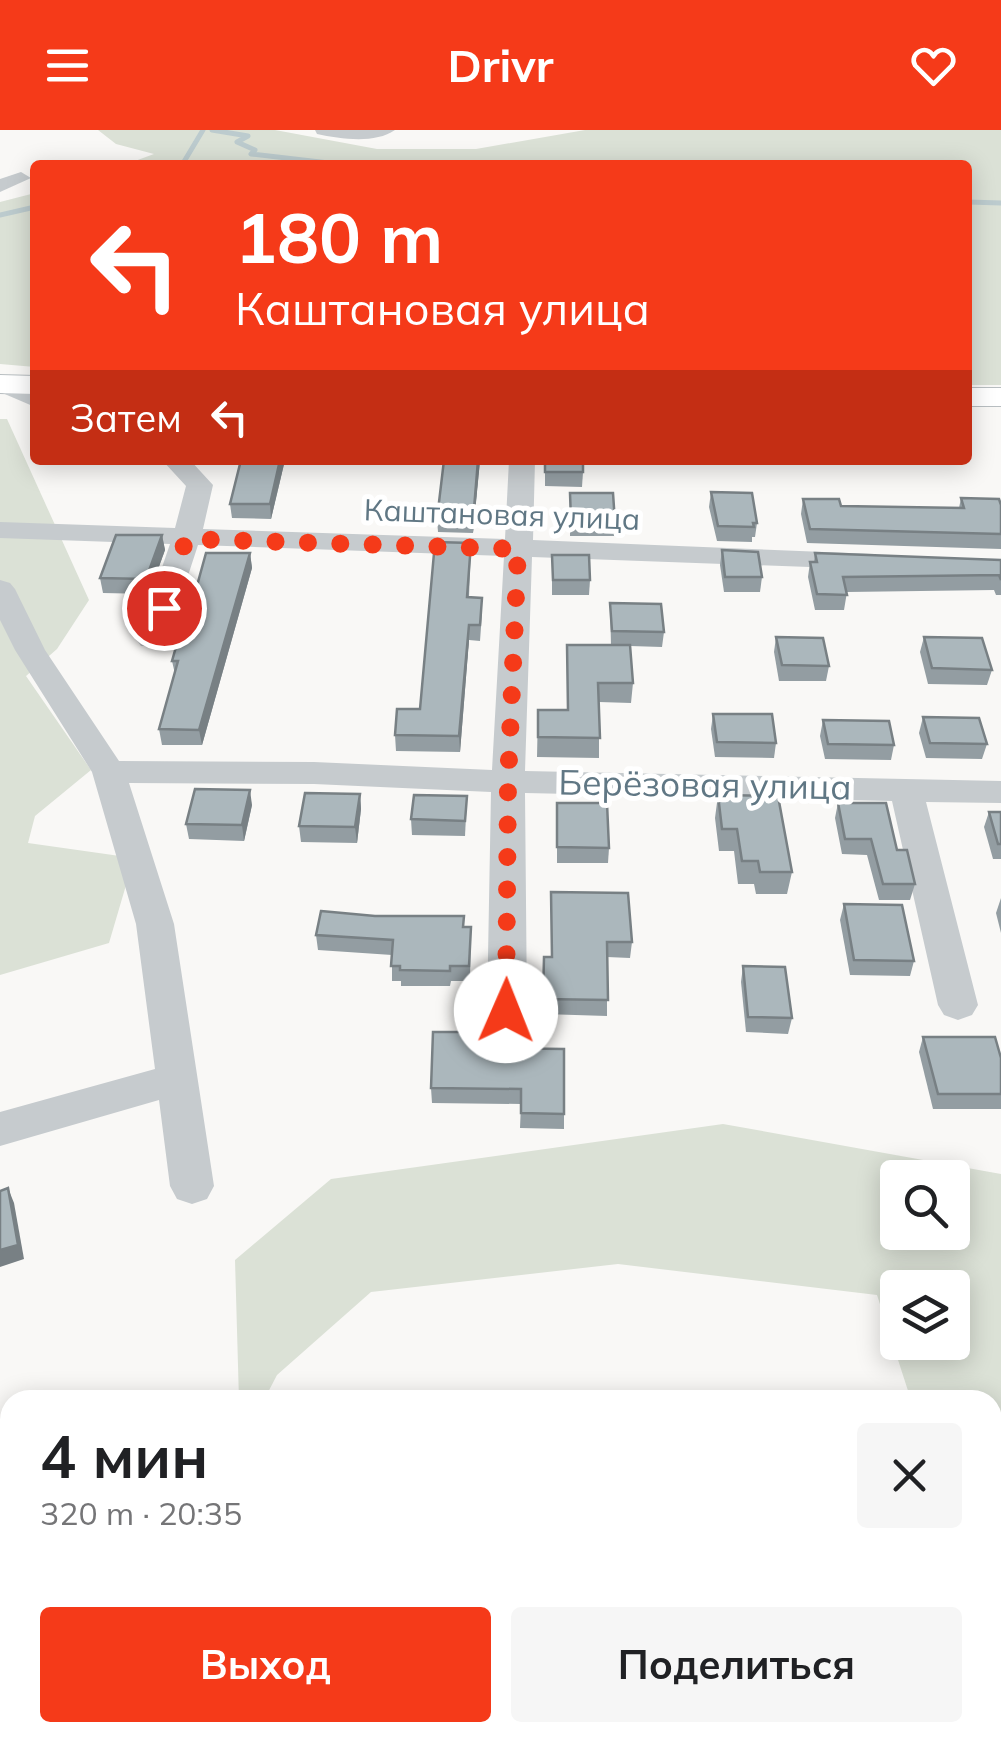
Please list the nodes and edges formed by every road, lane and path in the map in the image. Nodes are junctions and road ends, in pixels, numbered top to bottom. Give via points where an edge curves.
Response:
1 (324, 130) edge
2 (386, 130) edge
3 (21, 178) dead end
4 (0, 186) edge
5 (2, 384) edge
6 (30, 384) edge
7 (972, 397) edge
8 (1001, 397) edge
9 (30, 398) edge
10 (180, 465) edge
11 (522, 465) edge
12 (0, 530) edge
13 (186, 539) junction
14 (518, 549) junction
15 (894, 560) edge
16 (0, 589) edge
17 (152, 640) dead end
18 (109, 772) junction
19 (508, 782) junction
20 (906, 789) junction
21 (1001, 792) edge
22 (958, 1006) dead end
23 (506, 1011) dead end
24 (174, 1079) junction
25 (0, 1129) edge
26 (192, 1186) dead end

1 - 2 street
3 - 4 street
5 - 6 main road
5 - 9 street
7 - 8 main road
10 - 13 street via 200,485
11 - 14 street
12 - 13 street, Каштановая улица
13 - 14 street, Каштановая улица
13 - 17 street
14 - 15 street, Каштановая улица
14 - 19 street
16 - 18 street via 30,650
18 - 19 street, Берёзовая улица
18 - 24 street via 155,924
19 - 20 street, Берёзовая улица
19 - 23 street
20 - 21 street, Берёзовая улица
20 - 22 street
24 - 25 street
24 - 26 street

